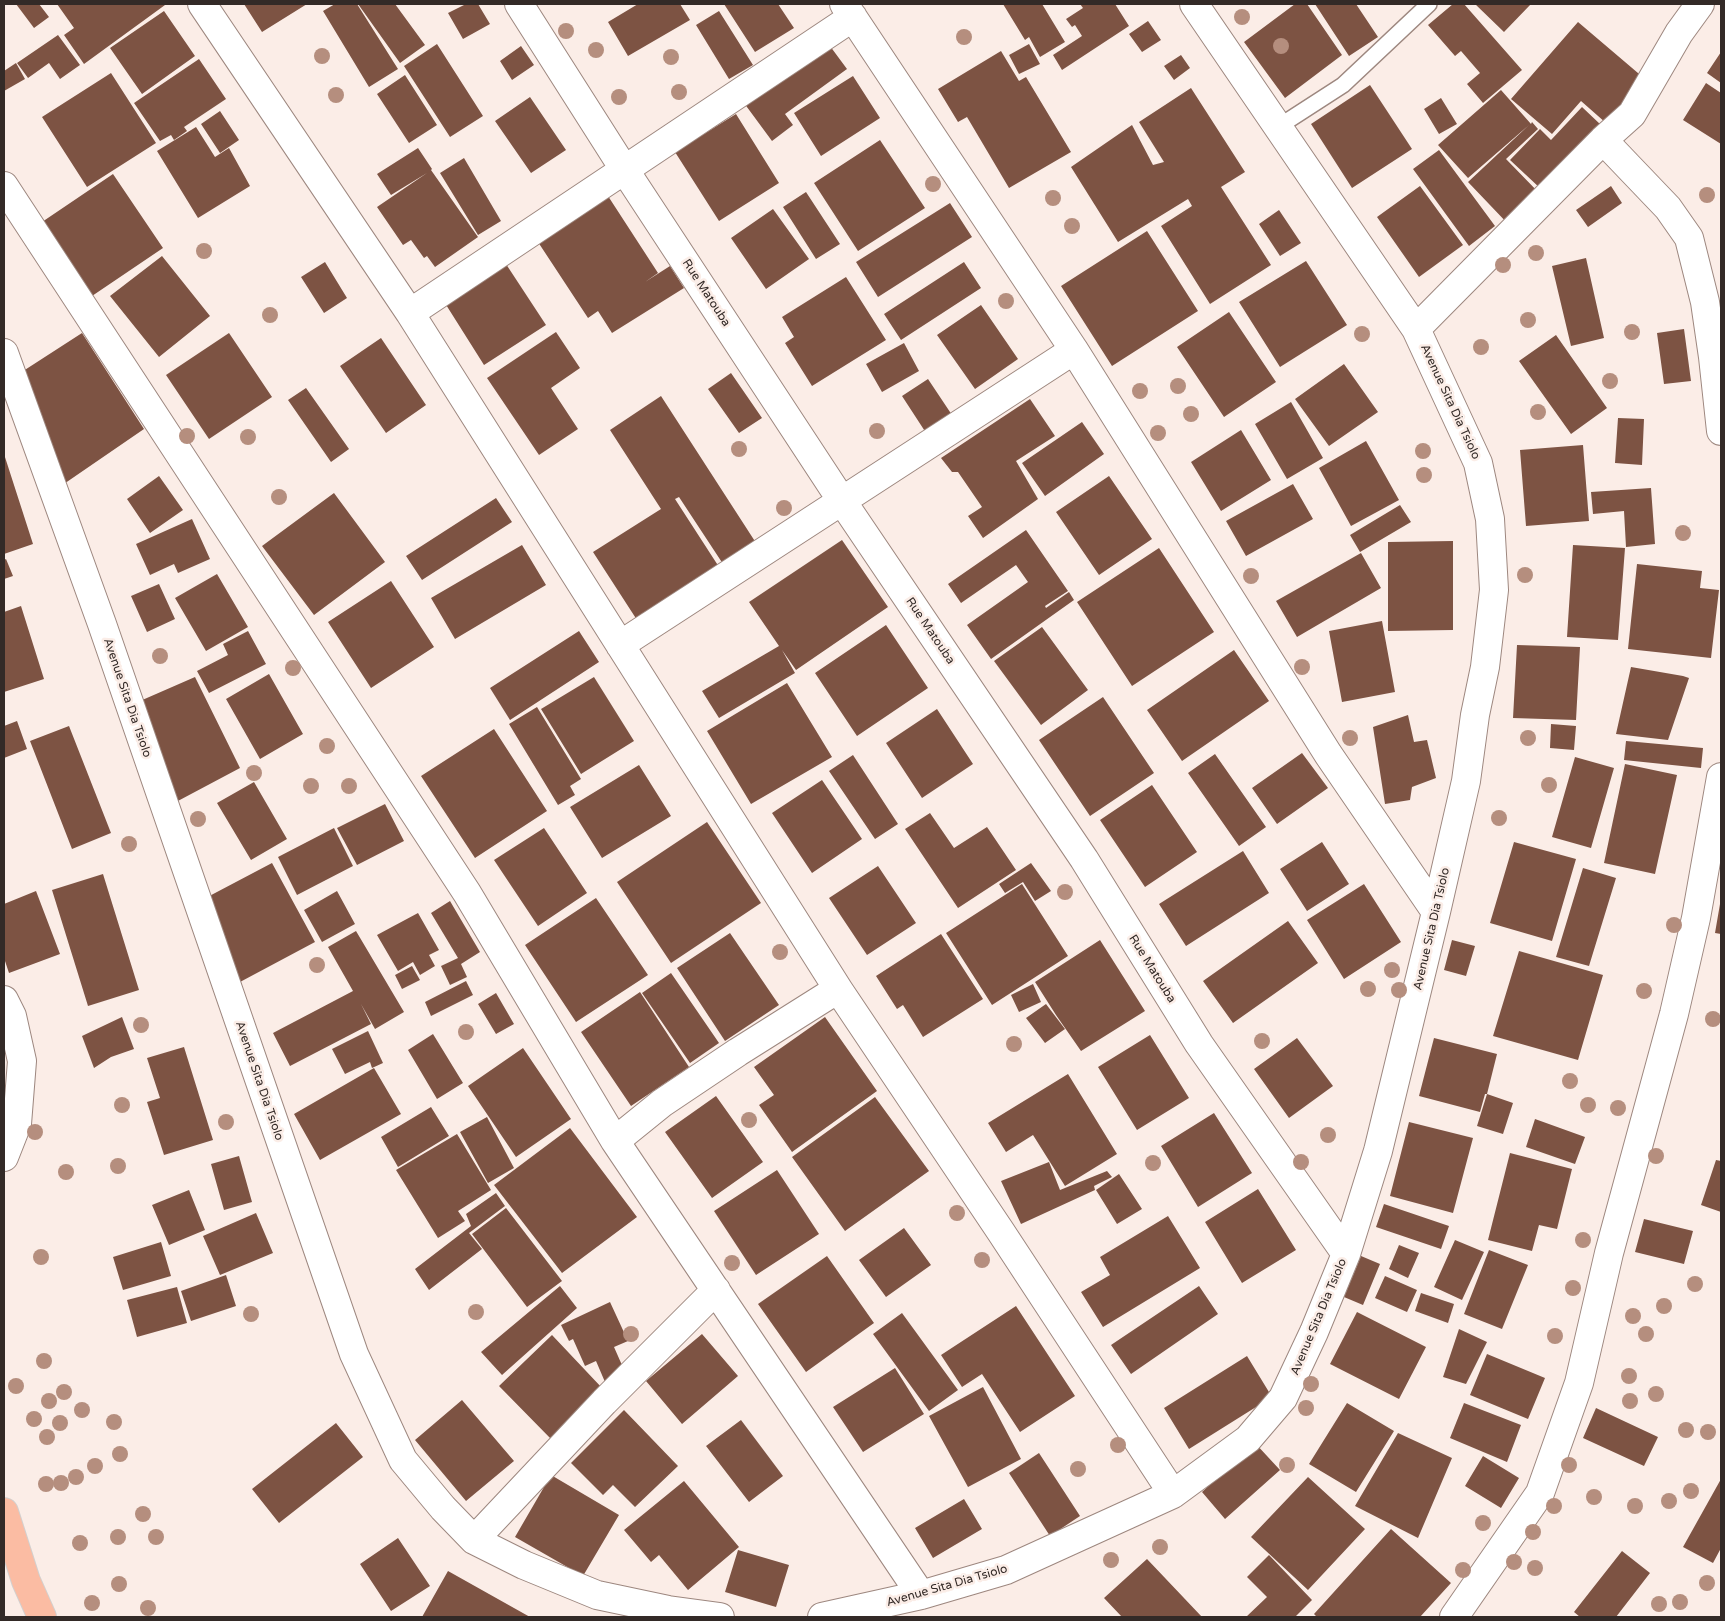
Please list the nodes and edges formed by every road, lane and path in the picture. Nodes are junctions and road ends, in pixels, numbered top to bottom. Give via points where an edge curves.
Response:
1 (202, 4) edge
2 (519, 4) edge
3 (1194, 4) edge
4 (1429, 4) edge
5 (1700, 4) edge
6 (848, 11) edge
7 (1278, 127) junction
8 (1603, 140) junction
9 (624, 169) junction
10 (4, 186) edge
11 (410, 312) junction
12 (1416, 329) junction
13 (1074, 350) junction
14 (4, 352) edge
15 (1721, 431) edge
16 (842, 501) junction
17 (620, 645) junction
18 (1721, 777) edge
19 (1436, 912) junction
20 (838, 989) junction
21 (4, 1000) edge
22 (615, 1142) junction
23 (4, 1158) edge
24 (1346, 1254) junction
25 (716, 1290) junction
26 (1173, 1494) junction
27 (4, 1512) edge
28 (474, 1540) junction
29 (921, 1595) junction
30 (42, 1617) edge
31 (720, 1617) edge
32 (822, 1617) edge
33 (1454, 1617) edge

1 - 11 street
2 - 9 street, Rue Matouba
3 - 7 street, Avenue Sita Dia Tsiolo
4 - 7 lane via 1344,85
5 - 8 street via 1679,33 1632,114
6 - 9 street
6 - 13 street
7 - 12 street, Avenue Sita Dia Tsiolo
8 - 12 street
8 - 15 street via 1668,208 1689,238 1705,302
9 - 11 street
9 - 16 street, Rue Matouba
10 - 22 street via 467,893
11 - 17 street
12 - 19 street, Avenue Sita Dia Tsiolo via 1478,463 1490,519 1494,590 1466,781
13 - 16 street
13 - 19 street via 1328,754
14 - 28 street, Avenue Sita Dia Tsiolo via 102,624 354,1354 403,1460 442,1508
16 - 17 street
16 - 24 street, Rue Matouba via 1084,859 1199,1044
17 - 20 street
18 - 33 street via 1696,918 1674,1014 1609,1253 1579,1383 1540,1493
19 - 24 street, Avenue Sita Dia Tsiolo via 1378,1151
20 - 22 street via 670,1098
20 - 26 street
21 - 23 street via 12,1016 22,1061 17,1124
22 - 25 street
24 - 26 street, Avenue Sita Dia Tsiolo via 1284,1398 1248,1439
25 - 28 street via 604,1402
25 - 29 street
26 - 29 street, Avenue Sita Dia Tsiolo via 1006,1570
27 - 30 main road via 26,1581
28 - 31 street, Avenue Sita Dia Tsiolo via 524,1566 597,1595
29 - 32 street, Avenue Sita Dia Tsiolo

